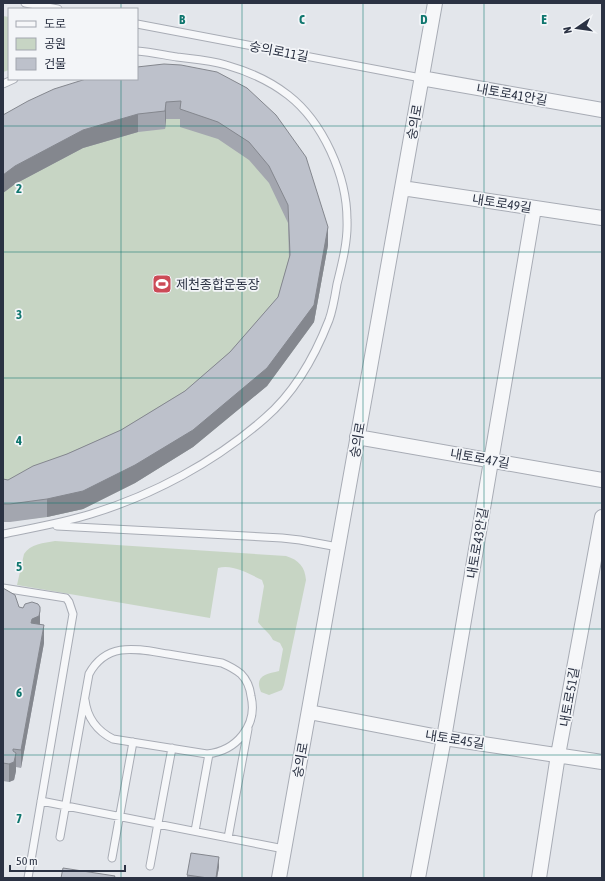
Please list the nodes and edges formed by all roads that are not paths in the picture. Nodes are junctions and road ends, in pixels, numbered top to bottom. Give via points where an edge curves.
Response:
1 (25, 3) edge
2 (435, 3) edge
3 (52, 8) edge
4 (138, 24) edge
5 (138, 51) edge
6 (422, 78) junction
7 (602, 110) edge
8 (402, 188) junction
9 (534, 208) junction
10 (602, 218) edge
11 (357, 437) junction
12 (491, 460) junction
13 (602, 480) edge
14 (602, 516) edge
15 (49, 525) junction
16 (3, 534) edge
17 (338, 547) junction
18 (3, 588) edge
19 (84, 700) junction
20 (309, 712) junction
21 (248, 727) junction
22 (444, 738) junction
23 (133, 742) junction
24 (172, 748) junction
25 (209, 754) junction
26 (558, 755) junction
27 (602, 762) edge
28 (41, 801) junction
29 (66, 806) junction
30 (120, 816) junction
31 (158, 824) junction
32 (195, 831) junction
33 (60, 837) dead end
34 (228, 838) junction
35 (284, 849) junction
36 (112, 858) dead end
37 (150, 866) dead end
38 (28, 878) edge
39 (279, 878) edge
40 (418, 878) edge
41 (539, 878) edge

1 - 3 lane
2 - 6 street, 숭의로
4 - 6 lane, 숭의로11길
5 - 15 lane via 230,66 268,82 288,94 304,109 331,149 342,182 348,221 343,260 330,319 314,352 292,390 265,418 195,468 153,490 90,514
6 - 7 street, 내토로41안길
6 - 8 street, 숭의로
8 - 9 street, 내토로49길
8 - 11 street, 숭의로
9 - 10 street, 내토로49길
9 - 12 street, 내토로43안길
11 - 12 street, 내토로47길
11 - 17 street, 숭의로
12 - 13 street, 내토로47길
12 - 22 street, 내토로43안길
14 - 26 street, 내토로51길
15 - 16 lane
15 - 17 lane via 282,538
17 - 20 street, 숭의로
18 - 28 lane via 66,598 73,614
19 - 21 lane via 89,674 99,660 116,650 132,648 222,663 233,668 246,680 249,687 253,710
19 - 23 lane via 97,728 113,739
19 - 29 lane
20 - 22 street, 내토로45길
20 - 35 street, 숭의로
21 - 25 lane via 231,747
21 - 34 lane
22 - 26 street, 내토로45길
22 - 40 street, 내토로43안길
23 - 24 lane
23 - 30 lane
24 - 25 lane
24 - 31 lane
25 - 32 lane
26 - 27 street, 내토로45길
26 - 41 street, 내토로51길
28 - 29 lane
28 - 38 lane
29 - 30 lane
29 - 33 lane
30 - 31 lane
30 - 36 lane
31 - 32 lane
31 - 37 lane
32 - 34 lane
34 - 35 lane
35 - 39 street, 숭의로

